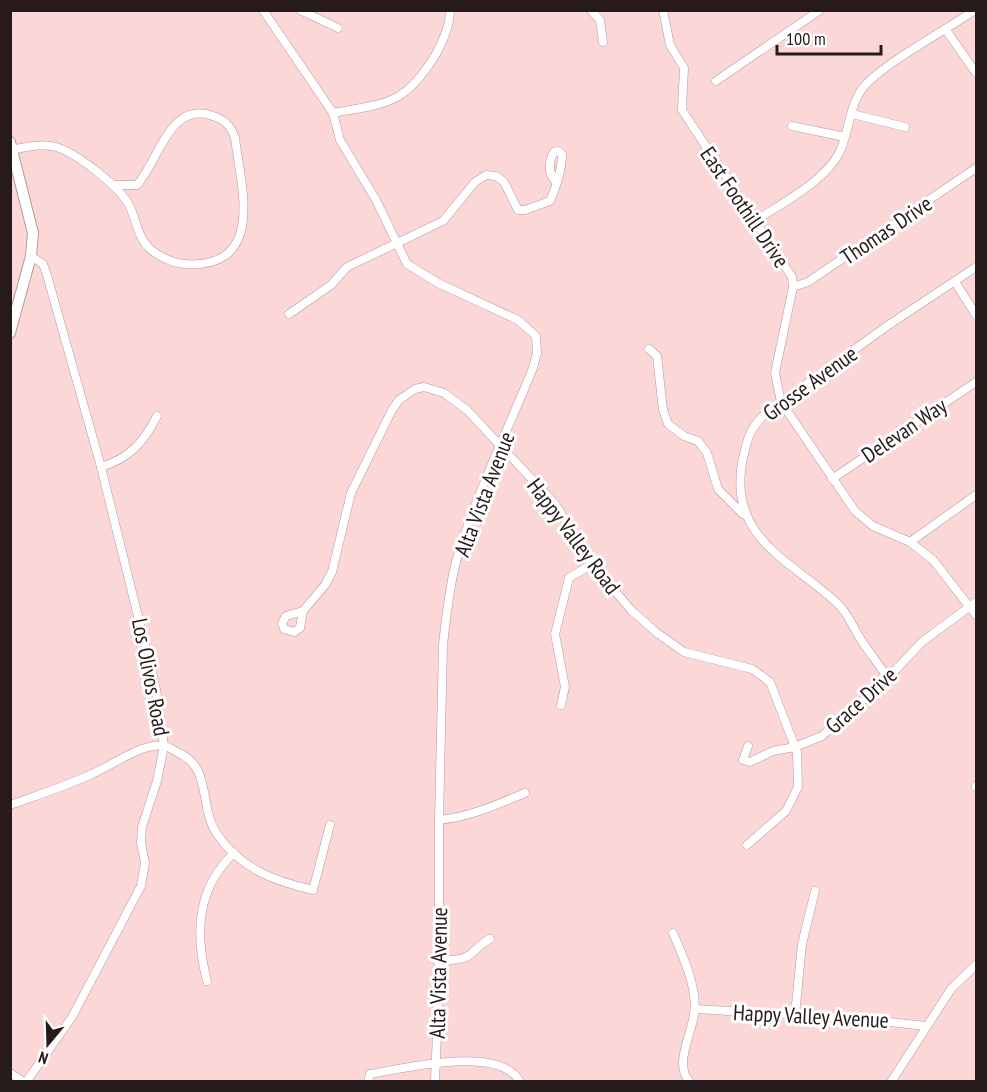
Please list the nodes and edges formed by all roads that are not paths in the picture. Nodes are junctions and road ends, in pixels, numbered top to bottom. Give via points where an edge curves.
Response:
1 (263, 10) edge
2 (300, 10) edge
3 (450, 10) edge
4 (591, 10) edge
5 (663, 10) edge
6 (820, 10) edge
7 (975, 10) edge
8 (338, 28) dead end
9 (946, 30) junction
10 (603, 42) dead end
11 (976, 73) edge
12 (716, 81) dead end
13 (333, 113) junction
14 (852, 114) junction
15 (792, 126) dead end
16 (905, 126) dead end
17 (845, 137) junction
18 (11, 147) edge
19 (976, 168) edge
20 (556, 182) dead end
21 (137, 184) junction
22 (112, 185) junction
23 (128, 204) junction
24 (755, 221) junction
25 (395, 244) junction
26 (31, 256) junction
27 (976, 267) edge
28 (955, 282) junction
29 (794, 287) junction
30 (289, 314) dead end
31 (976, 315) edge
32 (10, 333) edge
33 (649, 349) dead end
34 (976, 382) edge
35 (781, 402) junction
36 (157, 416) dead end
37 (502, 446) junction
38 (101, 467) junction
39 (832, 479) junction
40 (976, 495) edge
41 (746, 517) junction
42 (910, 542) junction
43 (592, 564) junction
44 (973, 604) edge
45 (303, 610) dead end
46 (976, 615) edge
47 (888, 678) junction
48 (561, 705) dead end
49 (164, 746) junction
50 (748, 746) dead end
51 (795, 747) junction
52 (525, 793) dead end
53 (10, 805) edge
54 (439, 820) junction
55 (330, 825) dead end
56 (747, 845) dead end
57 (234, 853) junction
58 (815, 891) dead end
59 (673, 933) dead end
60 (490, 939) dead end
61 (437, 961) junction
62 (976, 965) edge
63 (207, 981) dead end
64 (695, 1009) junction
65 (795, 1015) junction
66 (926, 1026) junction
67 (436, 1062) junction
68 (10, 1073) edge
69 (25, 1082) edge
70 (368, 1082) edge
71 (435, 1082) edge
72 (520, 1082) edge
73 (690, 1082) edge
74 (891, 1082) edge

1 - 13 street, Alta Vista Avenue
2 - 8 street
3 - 13 street via 439,48 408,92 381,104
4 - 10 street via 600,20
5 - 24 street, East Foothill Drive via 670,45 684,68 682,110
6 - 12 street
7 - 9 street
9 - 11 street
9 - 14 street via 863,87
13 - 25 street, Alta Vista Avenue via 340,140 376,200
14 - 16 street
14 - 17 street
15 - 17 street
17 - 24 street via 832,165
18 - 22 street via 55,147 74,156
18 - 26 street via 31,217
19 - 29 street, Thomas Drive via 808,282
20 - 25 street via 550,201 518,210 504,182 486,175 475,182 443,221
21 - 22 street
21 - 23 street
21 - 23 street via 175,122 200,114 224,120 236,138 244,225 238,242 215,261 184,265 174,262 148,246
22 - 23 street
24 - 29 street, East Foothill Drive via 792,277
25 - 30 street via 347,267 331,285
25 - 37 street, Alta Vista Avenue via 407,264 417,271 518,320 536,336 533,368
26 - 32 street
26 - 38 street, Los Olivos Road via 43,264 47,275
27 - 28 street, Grosse Avenue
28 - 31 street
28 - 35 street, Grosse Avenue
29 - 35 street, East Foothill Drive via 775,373
33 - 41 street via 657,356 668,424 698,441 707,453 718,489
34 - 39 street, Delevan Way
35 - 39 street, East Foothill Drive
35 - 41 street, Grosse Avenue via 752,426 746,441 741,480
36 - 38 street via 136,449 121,461
37 - 43 street, Happy Valley Road via 556,505
37 - 45 street, Happy Valley Road via 444,393 424,387 408,393 392,410 351,493 332,572
37 - 54 street, Alta Vista Avenue via 470,519 446,617
38 - 49 street, Los Olivos Road via 143,627
39 - 42 street, East Foothill Drive via 855,511 873,526
40 - 42 street
41 - 47 street, Grosse Avenue via 765,544 841,607
42 - 44 street, East Foothill Drive via 933,560
43 - 48 street via 570,579 555,634 565,687
43 - 51 street, Happy Valley Road via 631,610 669,644 696,656 762,674 777,693
44 - 46 street, East Foothill Drive
44 - 47 street, Grace Drive via 923,641
47 - 51 street, Grace Drive via 822,736
49 - 53 street via 135,752 93,774
49 - 57 street via 188,756 198,768 216,833
49 - 69 street, Los Olivos Road via 141,827 145,862 141,886 72,1017
50 - 51 street, Grace Drive via 743,760 750,762 773,751
51 - 56 street, Happy Valley Road via 799,774 793,800 780,817
52 - 54 street via 476,813
54 - 61 street, Alta Vista Avenue
55 - 57 street via 313,890 275,881 248,867
57 - 63 street via 216,874 199,917 199,950
58 - 65 street via 802,944
59 - 64 street via 684,959
60 - 61 street via 470,955
61 - 67 street, Alta Vista Avenue
62 - 66 street via 955,983
64 - 65 street, Happy Valley Avenue
64 - 73 street via 682,1066
65 - 66 street, Happy Valley Avenue
66 - 74 street
67 - 70 street via 370,1074
67 - 71 street, Alta Vista Avenue
67 - 72 street via 481,1062 508,1070
68 - 69 street

